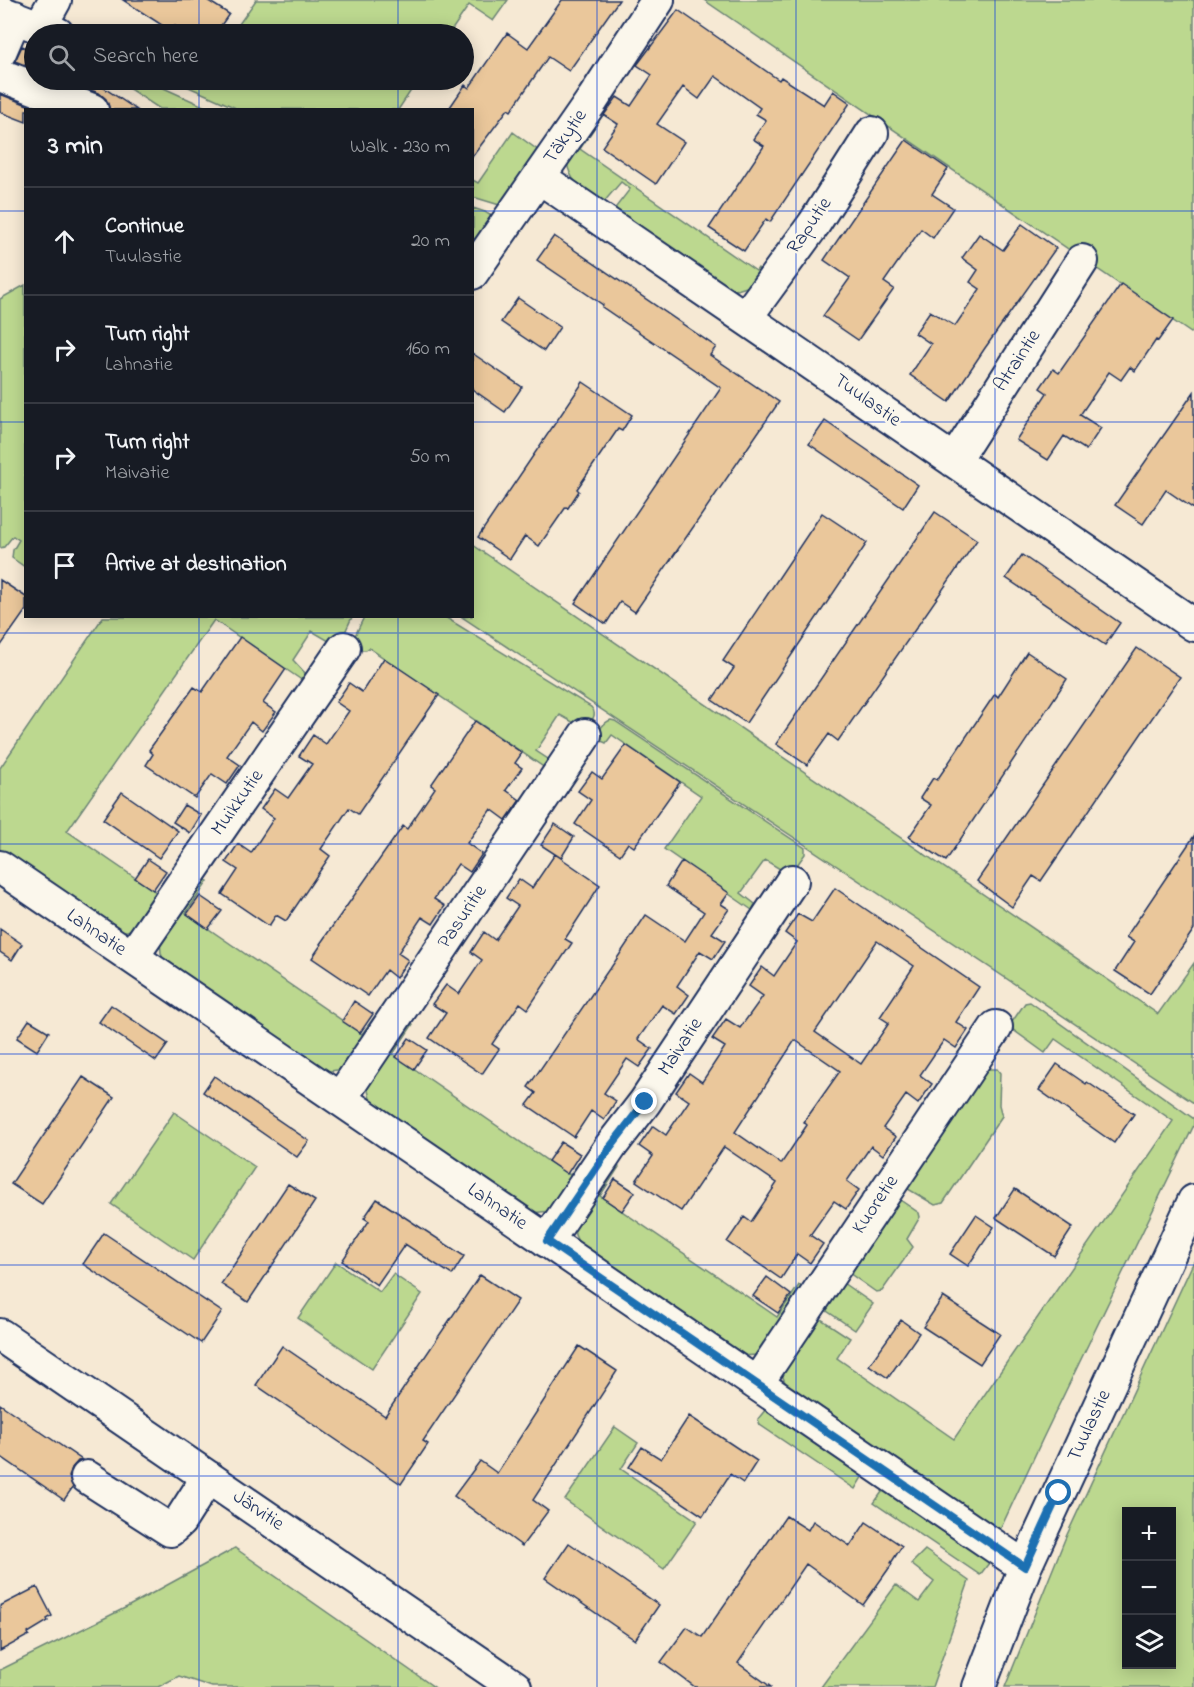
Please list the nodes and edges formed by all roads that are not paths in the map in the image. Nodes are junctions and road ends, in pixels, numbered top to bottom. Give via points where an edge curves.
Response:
1 (55, 0) edge
2 (658, 0) edge
3 (28, 23) edge
4 (24, 27) edge
5 (0, 52) edge
6 (0, 75) edge
7 (24, 84) edge
8 (39, 90) edge
9 (87, 108) edge
10 (872, 133) dead end
11 (539, 177) junction
12 (1082, 261) dead end
13 (474, 270) edge
14 (746, 317) junction
15 (954, 461) junction
16 (1194, 625) edge
17 (344, 648) dead end
18 (585, 735) dead end
19 (0, 867) edge
20 (792, 881) dead end
21 (132, 957) junction
22 (996, 1028) dead end
23 (340, 1099) junction
24 (1194, 1201) edge
25 (547, 1241) junction
26 (0, 1335) edge
27 (757, 1383) junction
28 (87, 1477) dead end
29 (208, 1477) junction
30 (1025, 1567) junction
31 (515, 1687) edge
32 (979, 1687) edge

1 - 3 street
2 - 11 street, Täkytie
4 - 5 street
6 - 7 street
8 - 9 street
10 - 14 street, Raputie via 814,224
11 - 13 street, Täkytie
11 - 14 street, Tuulastie
12 - 15 street, Atraintie
14 - 15 street, Tuulastie
15 - 16 street, Tuulastie
17 - 21 street, Muikkutie
18 - 23 street, Pasuritie
19 - 21 street, Lahnatie
20 - 25 street, Maivatie
21 - 23 street, Lahnatie
22 - 27 street, Kuoretie
23 - 25 street, Lahnatie
24 - 30 street, Tuulastie
25 - 27 street, Lahnatie
26 - 29 street, Järvitie
27 - 30 street, Lahnatie
28 - 29 street via 170,1530
29 - 31 street, Järvitie
30 - 32 street, Tuulastie

